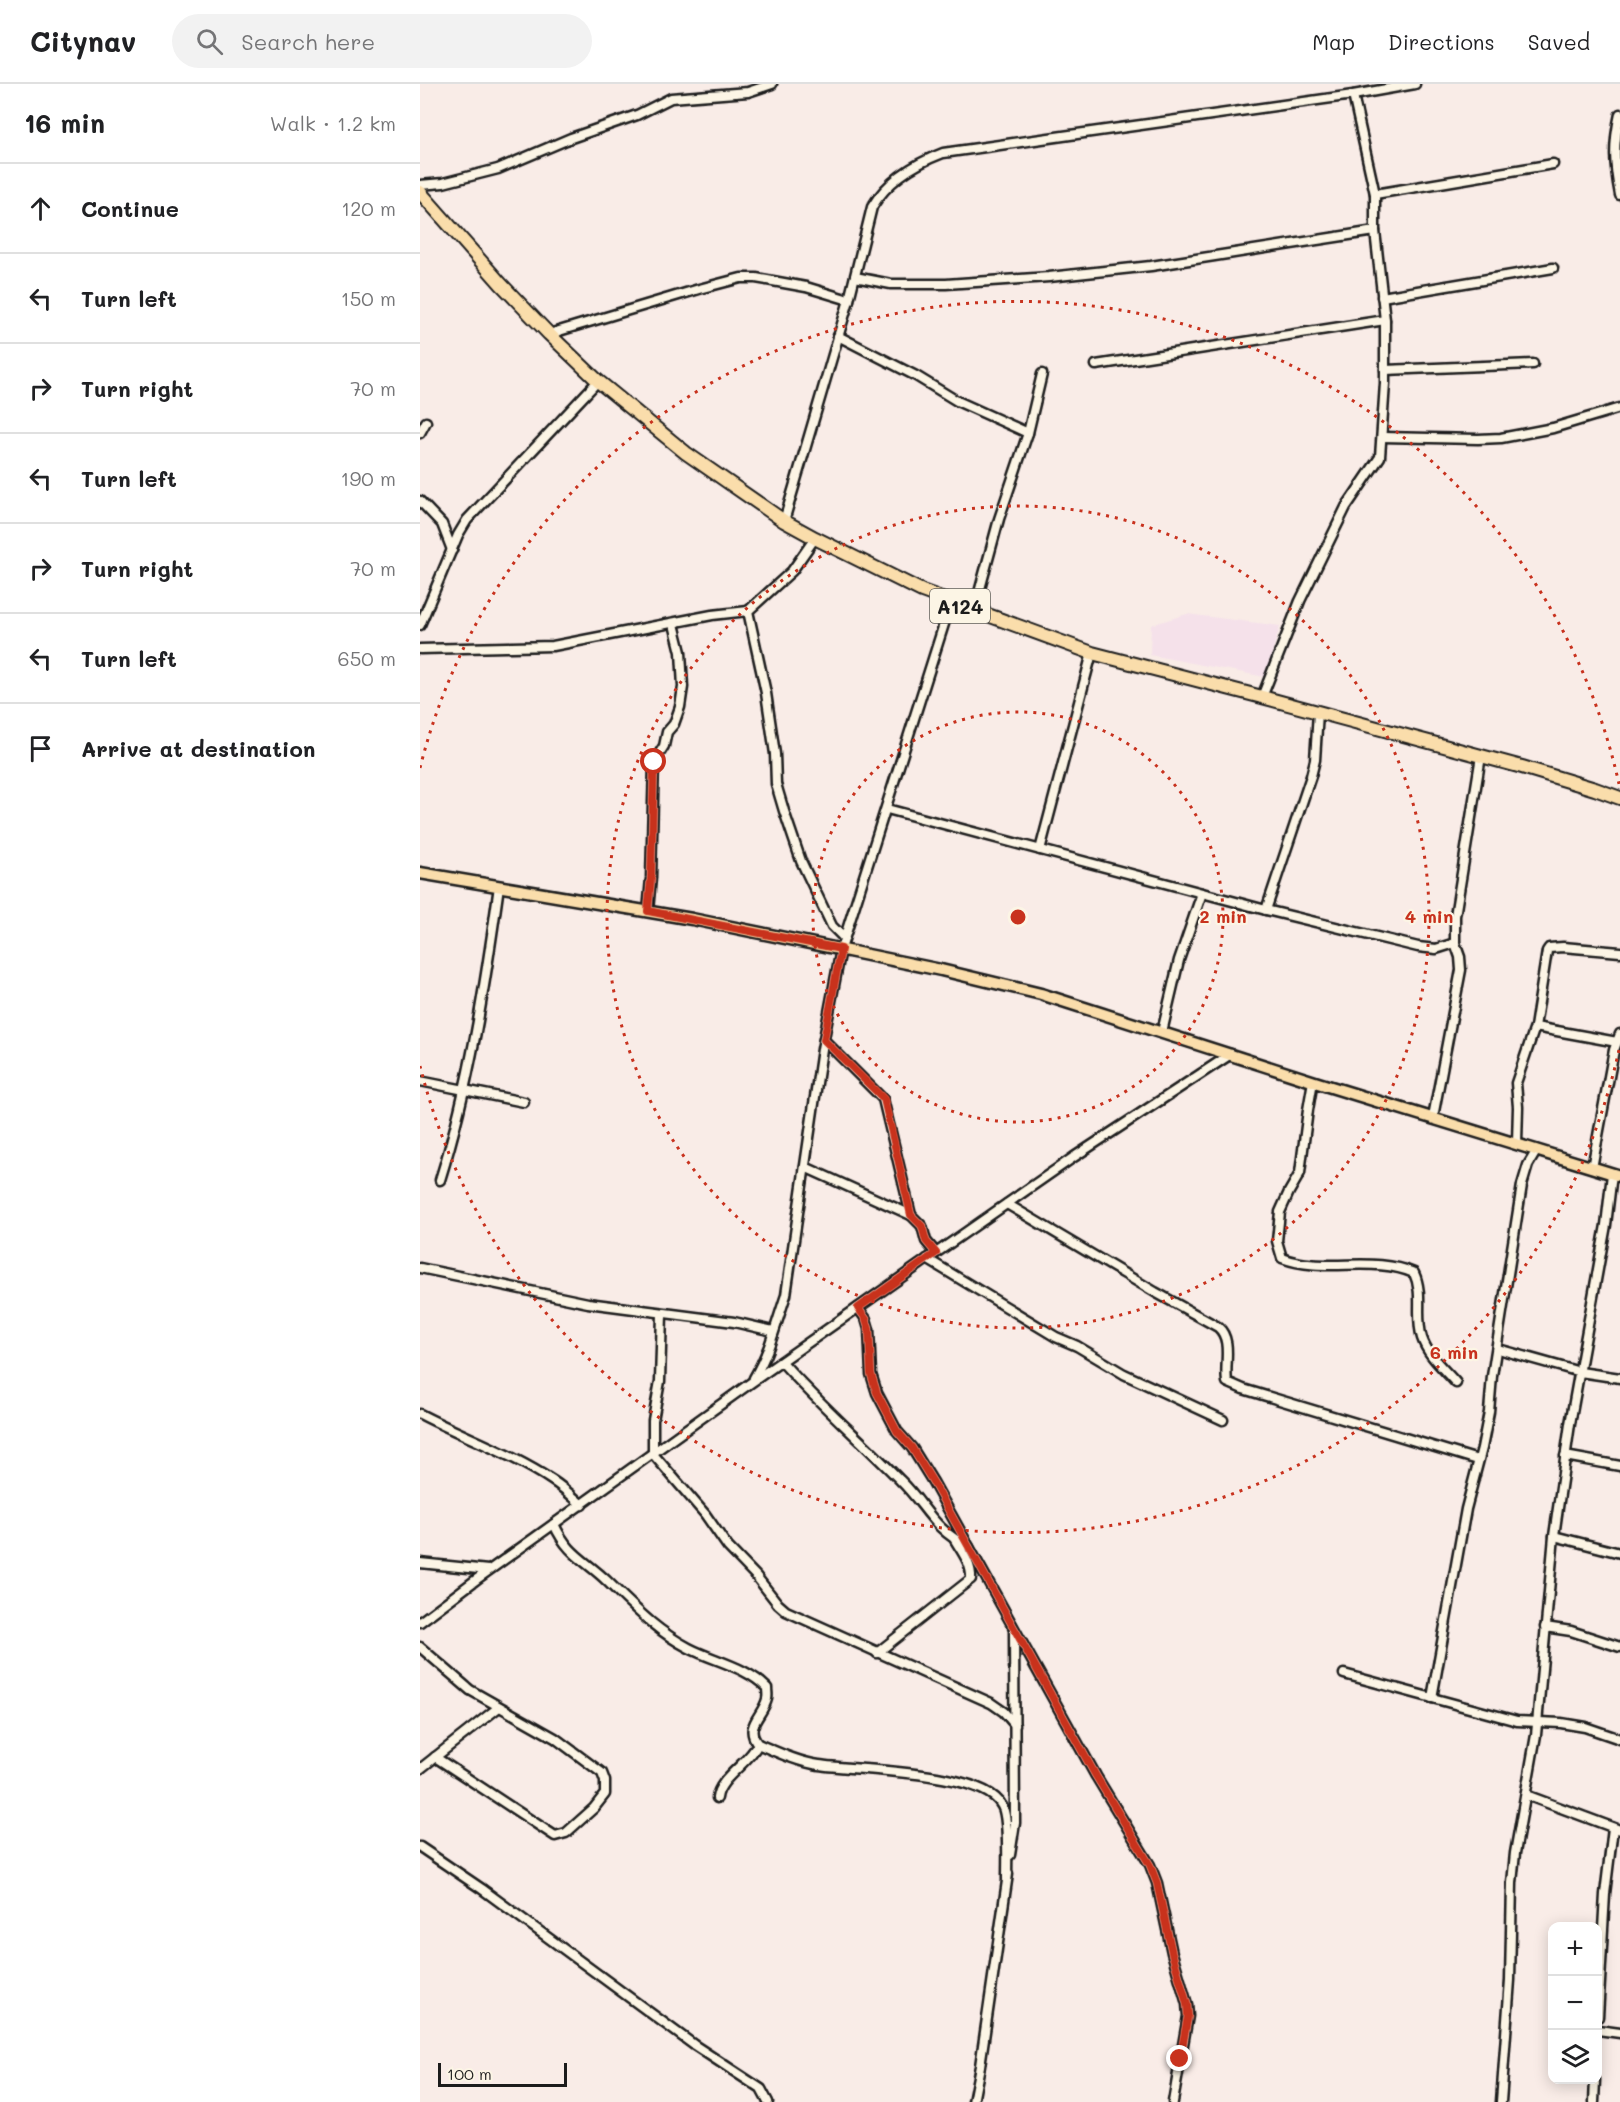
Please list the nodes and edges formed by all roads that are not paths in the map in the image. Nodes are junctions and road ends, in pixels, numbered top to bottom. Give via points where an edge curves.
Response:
1 (730, 84) edge
2 (772, 84) edge
3 (1415, 84) edge
4 (718, 93) junction
5 (1353, 95) junction
6 (1620, 114) edge
7 (1553, 164) dead end
8 (420, 185) edge
9 (420, 192) edge
10 (1375, 194) junction
11 (1620, 195) edge
12 (1375, 231) junction
13 (1553, 268) dead end
14 (855, 277) junction
15 (1382, 297) junction
16 (849, 300) junction
17 (1385, 320) junction
18 (549, 334) junction
19 (838, 336) junction
20 (1533, 364) dead end
21 (1096, 365) dead end
22 (1385, 370) junction
23 (1042, 374) dead end
24 (598, 381) junction
25 (1620, 408) edge
26 (426, 422) dead end
27 (420, 433) edge
28 (1028, 433) junction
29 (1382, 437) junction
30 (420, 501) edge
31 (784, 521) junction
32 (815, 538) junction
33 (452, 550) junction
34 (951, 602) junction
35 (748, 611) junction
36 (974, 611) junction
37 (674, 624) junction
38 (420, 625) edge
39 (420, 650) edge
40 (1092, 653) junction
41 (1262, 697) junction
42 (1318, 712) junction
43 (1481, 756) junction
44 (1620, 798) edge
45 (887, 809) junction
46 (1040, 850) junction
47 (420, 873) edge
48 (499, 886) junction
49 (1202, 893) junction
50 (1266, 910) junction
51 (648, 911) junction
52 (1455, 943) junction
53 (842, 944) junction
54 (1620, 952) edge
55 (1535, 1026) junction
56 (1162, 1032) junction
57 (1619, 1039) edge
58 (824, 1040) junction
59 (1231, 1054) junction
60 (420, 1081) edge
61 (1313, 1081) junction
62 (465, 1090) junction
63 (524, 1102) dead end
64 (1433, 1117) junction
65 (1517, 1143) junction
66 (1537, 1150) junction
67 (805, 1167) junction
68 (1592, 1168) junction
69 (1616, 1175) edge
70 (440, 1180) dead end
71 (1007, 1204) junction
72 (911, 1215) junction
73 (936, 1253) junction
74 (927, 1260) junction
75 (420, 1268) edge
76 (858, 1308) junction
77 (662, 1314) junction
78 (773, 1331) junction
79 (1498, 1349) junction
80 (782, 1362) junction
81 (1580, 1372) junction
82 (1620, 1378) edge
83 (752, 1382) junction
84 (1456, 1383) dead end
85 (420, 1414) edge
86 (1223, 1420) dead end
87 (653, 1454) junction
88 (1565, 1456) junction
89 (1478, 1460) junction
90 (1620, 1466) edge
91 (582, 1505) junction
92 (554, 1524) junction
93 (1554, 1536) junction
94 (954, 1540) junction
95 (969, 1547) junction
96 (1620, 1553) edge
97 (420, 1563) edge
98 (489, 1570) junction
99 (420, 1622) edge
100 (1545, 1627) junction
101 (1014, 1628) junction
102 (420, 1647) edge
103 (1620, 1647) edge
104 (877, 1653) junction
105 (1344, 1674) dead end
106 (1432, 1698) junction
107 (499, 1707) junction
108 (1537, 1723) junction
109 (1015, 1725) junction
110 (1620, 1739) edge
111 (758, 1744) junction
112 (435, 1757) junction
113 (420, 1769) edge
114 (1526, 1796) junction
115 (717, 1798) dead end
116 (1617, 1829) edge
117 (420, 1847) edge
118 (1007, 1878) junction
119 (1600, 1976) edge
120 (1602, 2031) edge
121 (1620, 2033) edge
122 (1595, 2084) edge
123 (768, 2102) edge
124 (973, 2102) edge
125 (1173, 2102) edge
126 (1501, 2102) edge
127 (1594, 2102) edge

1 - 4 street
2 - 4 street via 748,92
3 - 5 street
4 - 8 street via 671,98 498,169
5 - 10 street
5 - 14 street via 943,153 920,162 880,194 867,221
6 - 11 street via 1614,160
7 - 10 street
9 - 18 highway, A124
10 - 12 street
12 - 14 street via 1151,266 1049,277 891,284
12 - 15 street
13 - 15 street
14 - 16 street
15 - 17 street
16 - 18 street via 806,287 741,278
16 - 19 street
17 - 21 street
17 - 22 street
18 - 24 highway, A124
19 - 28 street via 957,401
19 - 31 street
20 - 22 street
22 - 29 street
23 - 28 street
24 - 31 highway, A124 via 686,453
24 - 33 street via 480,504
25 - 29 street via 1553,428 1501,438
26 - 27 street
28 - 36 street
29 - 41 street via 1380,457 1346,507 1300,600
30 - 33 street via 442,524
31 - 32 highway, A124
32 - 34 highway, A124
32 - 35 street via 792,571
33 - 38 street
34 - 36 highway, A124
34 - 45 street
35 - 37 street
35 - 53 street via 766,693 776,784 801,861
36 - 40 highway, A124
37 - 39 street via 553,646
37 - 51 street via 683,687 676,720 654,762
40 - 41 highway, A124
40 - 46 street
41 - 42 highway, A124
42 - 43 highway, A124
42 - 50 street via 1311,776
43 - 44 highway, A124
43 - 52 street via 1455,916
45 - 46 street
45 - 53 street
46 - 49 street
47 - 48 main road
48 - 51 main road
48 - 62 street via 484,996
49 - 50 street
49 - 56 street via 1179,960
50 - 52 street via 1418,947 1436,949
51 - 53 main road
52 - 64 street via 1461,970
53 - 56 main road via 1041,994
53 - 58 street
54 - 55 street via 1550,948
55 - 57 street
55 - 65 street via 1516,1083
56 - 59 main road
57 - 68 street
58 - 67 street
58 - 72 street via 884,1099
59 - 61 main road
59 - 71 street
60 - 62 street
61 - 64 main road
61 - 84 street via 1300,1173 1280,1212 1276,1241 1282,1258 1299,1264 1377,1265 1414,1273 1420,1284 1421,1336 1428,1352
62 - 63 street
62 - 70 street
64 - 65 main road
65 - 66 main road
66 - 68 main road
66 - 79 street via 1522,1185
67 - 72 street
67 - 78 street via 786,1295
68 - 69 main road
69 - 81 street
71 - 73 street
71 - 89 street via 1218,1327 1227,1338 1227,1382
72 - 73 street via 922,1226 926,1241
73 - 74 street
74 - 76 street
74 - 86 street via 1124,1374
75 - 77 street via 588,1303
76 - 80 street
76 - 95 street via 869,1329 871,1374 877,1393
77 - 78 street
77 - 87 street
78 - 83 street via 770,1347
79 - 81 street
79 - 89 street
80 - 83 street
80 - 94 street via 811,1395 903,1482 940,1529
81 - 82 street
81 - 88 street
83 - 87 street
85 - 91 street via 528,1466 556,1482
87 - 91 street
87 - 104 street via 778,1604
88 - 90 street
88 - 93 street
89 - 106 street
91 - 92 street
92 - 98 street
92 - 111 street via 571,1551 649,1621 680,1643 743,1671 767,1688 767,1699 752,1726
93 - 96 street
93 - 100 street
94 - 95 street
94 - 104 street via 968,1561 971,1579
95 - 101 street
97 - 98 street
98 - 99 street
100 - 103 street
100 - 108 street
101 - 109 street
101 - 125 street via 1157,1883 1188,2016
102 - 107 street via 471,1690
104 - 109 street via 991,1703
105 - 106 street
106 - 108 street
107 - 112 street
107 - 112 street via 555,1738 602,1773 605,1794 567,1833 555,1836
108 - 110 street via 1569,1724
108 - 114 street
109 - 118 street via 1015,1823
111 - 115 street via 750,1758 721,1787
111 - 118 street via 816,1765 917,1775 980,1787 1003,1806
112 - 113 street
114 - 116 street
114 - 126 street via 1512,1883
116 - 119 street via 1605,1894
117 - 123 street via 761,2089
118 - 124 street
120 - 121 street
122 - 127 street

